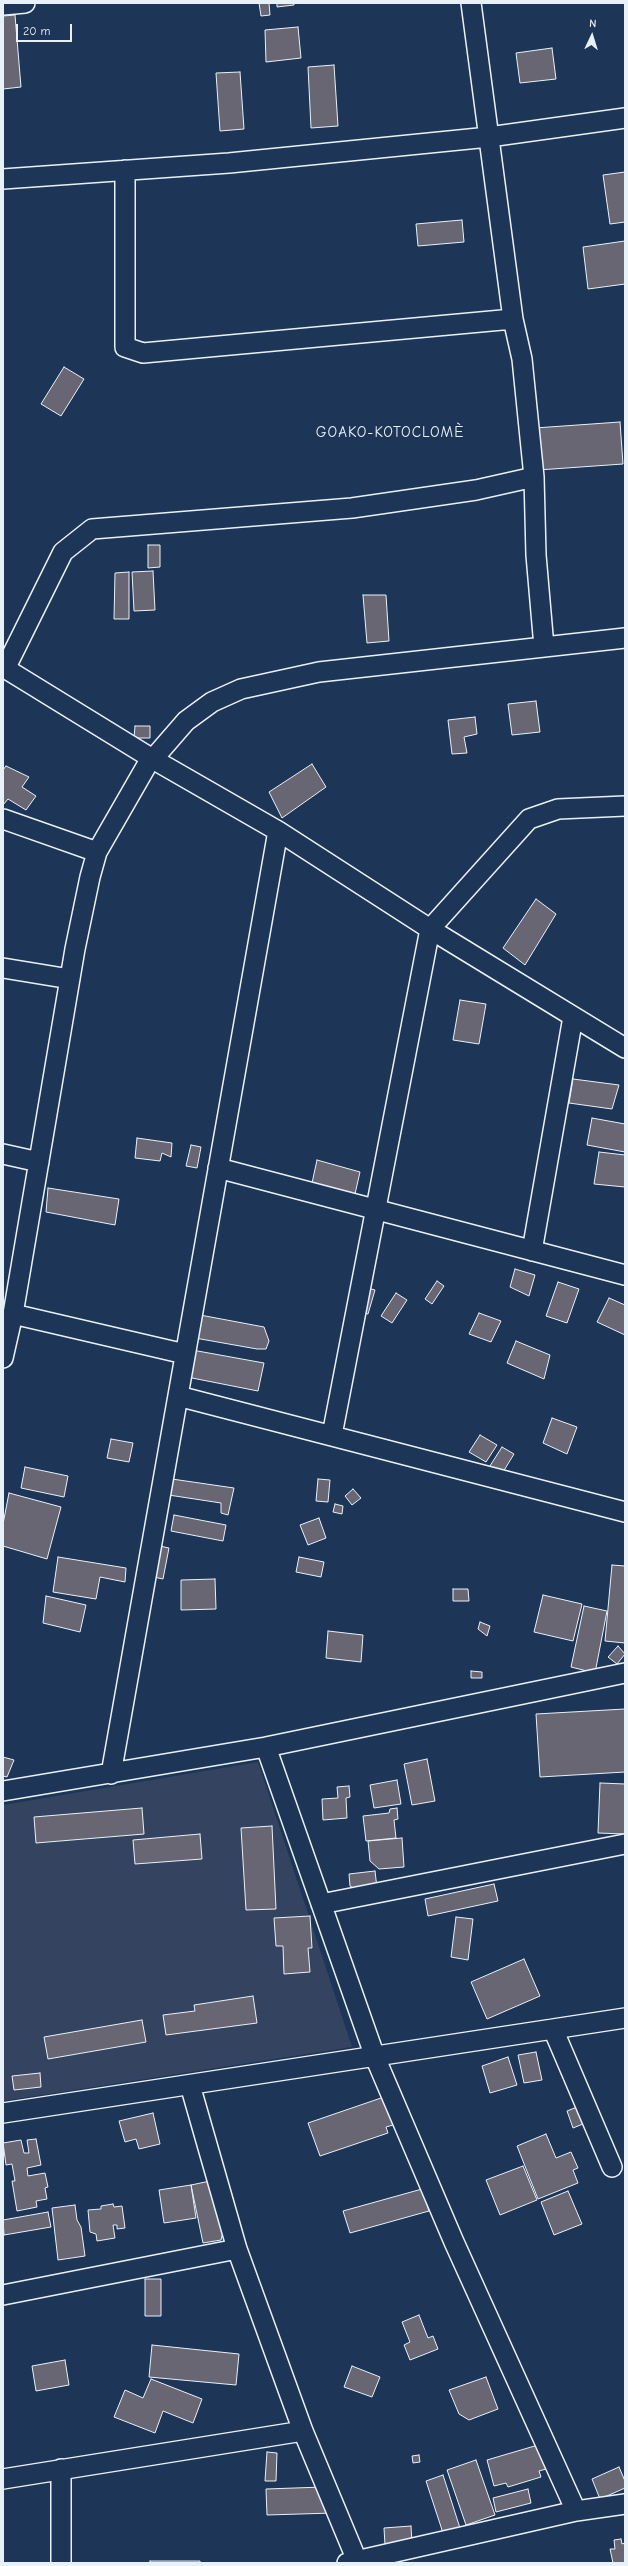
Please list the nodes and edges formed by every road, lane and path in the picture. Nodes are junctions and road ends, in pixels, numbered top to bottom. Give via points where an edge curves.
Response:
1 (26, 3) edge
2 (471, 3) edge
3 (3, 5) edge
4 (625, 118) edge
5 (489, 137) junction
6 (125, 170) junction
7 (3, 179) edge
8 (513, 319) junction
9 (534, 477) junction
10 (625, 638) edge
11 (544, 647) junction
12 (4, 668) edge
13 (152, 759) junction
14 (625, 806) edge
15 (3, 819) edge
16 (278, 831) junction
17 (97, 852) junction
18 (430, 929) junction
19 (3, 968) edge
20 (70, 979) junction
21 (573, 1017) junction
22 (625, 1048) edge
23 (3, 1154) edge
24 (39, 1162) junction
25 (218, 1168) junction
26 (376, 1209) junction
27 (532, 1251) junction
28 (625, 1275) edge
29 (13, 1314) junction
30 (185, 1354) junction
31 (3, 1358) edge
32 (178, 1396) junction
33 (332, 1436) junction
34 (625, 1512) edge
35 (625, 1673) edge
36 (266, 1747) junction
37 (111, 1774) junction
38 (3, 1791) edge
39 (625, 1844) edge
40 (321, 1904) junction
41 (625, 2018) edge
42 (553, 2029) junction
43 (375, 2057) junction
44 (190, 2085) junction
45 (3, 2113) edge
46 (612, 2167) dead end
47 (237, 2249) junction
48 (3, 2295) edge
49 (303, 2431) junction
50 (61, 2469) junction
51 (3, 2479) edge
52 (625, 2504) edge
53 (576, 2511) junction
54 (354, 2562) edge
55 (61, 2563) edge

1 - 3 street
2 - 5 street
4 - 5 street
5 - 6 street via 237,162
5 - 8 street
6 - 7 street
6 - 8 street via 125,347 143,353
8 - 9 street via 522,360
9 - 11 street via 536,555
9 - 12 street via 476,490 352,508 92,529 63,552
10 - 11 street
11 - 13 street via 319,672 240,689 212,702 186,721
12 - 13 street
13 - 16 street
13 - 17 street
14 - 18 street via 558,809 530,819
15 - 17 street
16 - 18 street
16 - 25 street
17 - 20 street
18 - 21 street
18 - 26 street
19 - 20 street
20 - 24 street
21 - 22 street
21 - 27 street
23 - 24 street
24 - 29 street
25 - 26 street
25 - 30 street
26 - 27 street
26 - 33 street
27 - 28 street
29 - 30 street
29 - 31 street
30 - 32 street
32 - 33 street
32 - 37 street
33 - 34 street
35 - 36 street
36 - 37 street
36 - 40 street
37 - 38 street
39 - 40 street
40 - 43 street
41 - 42 street
42 - 43 street
42 - 46 street
43 - 44 street
43 - 53 street via 458,2250
44 - 45 street
44 - 47 street
47 - 48 street
47 - 49 street
49 - 50 street
49 - 54 street
50 - 51 street
50 - 55 street
52 - 53 street
53 - 54 street

